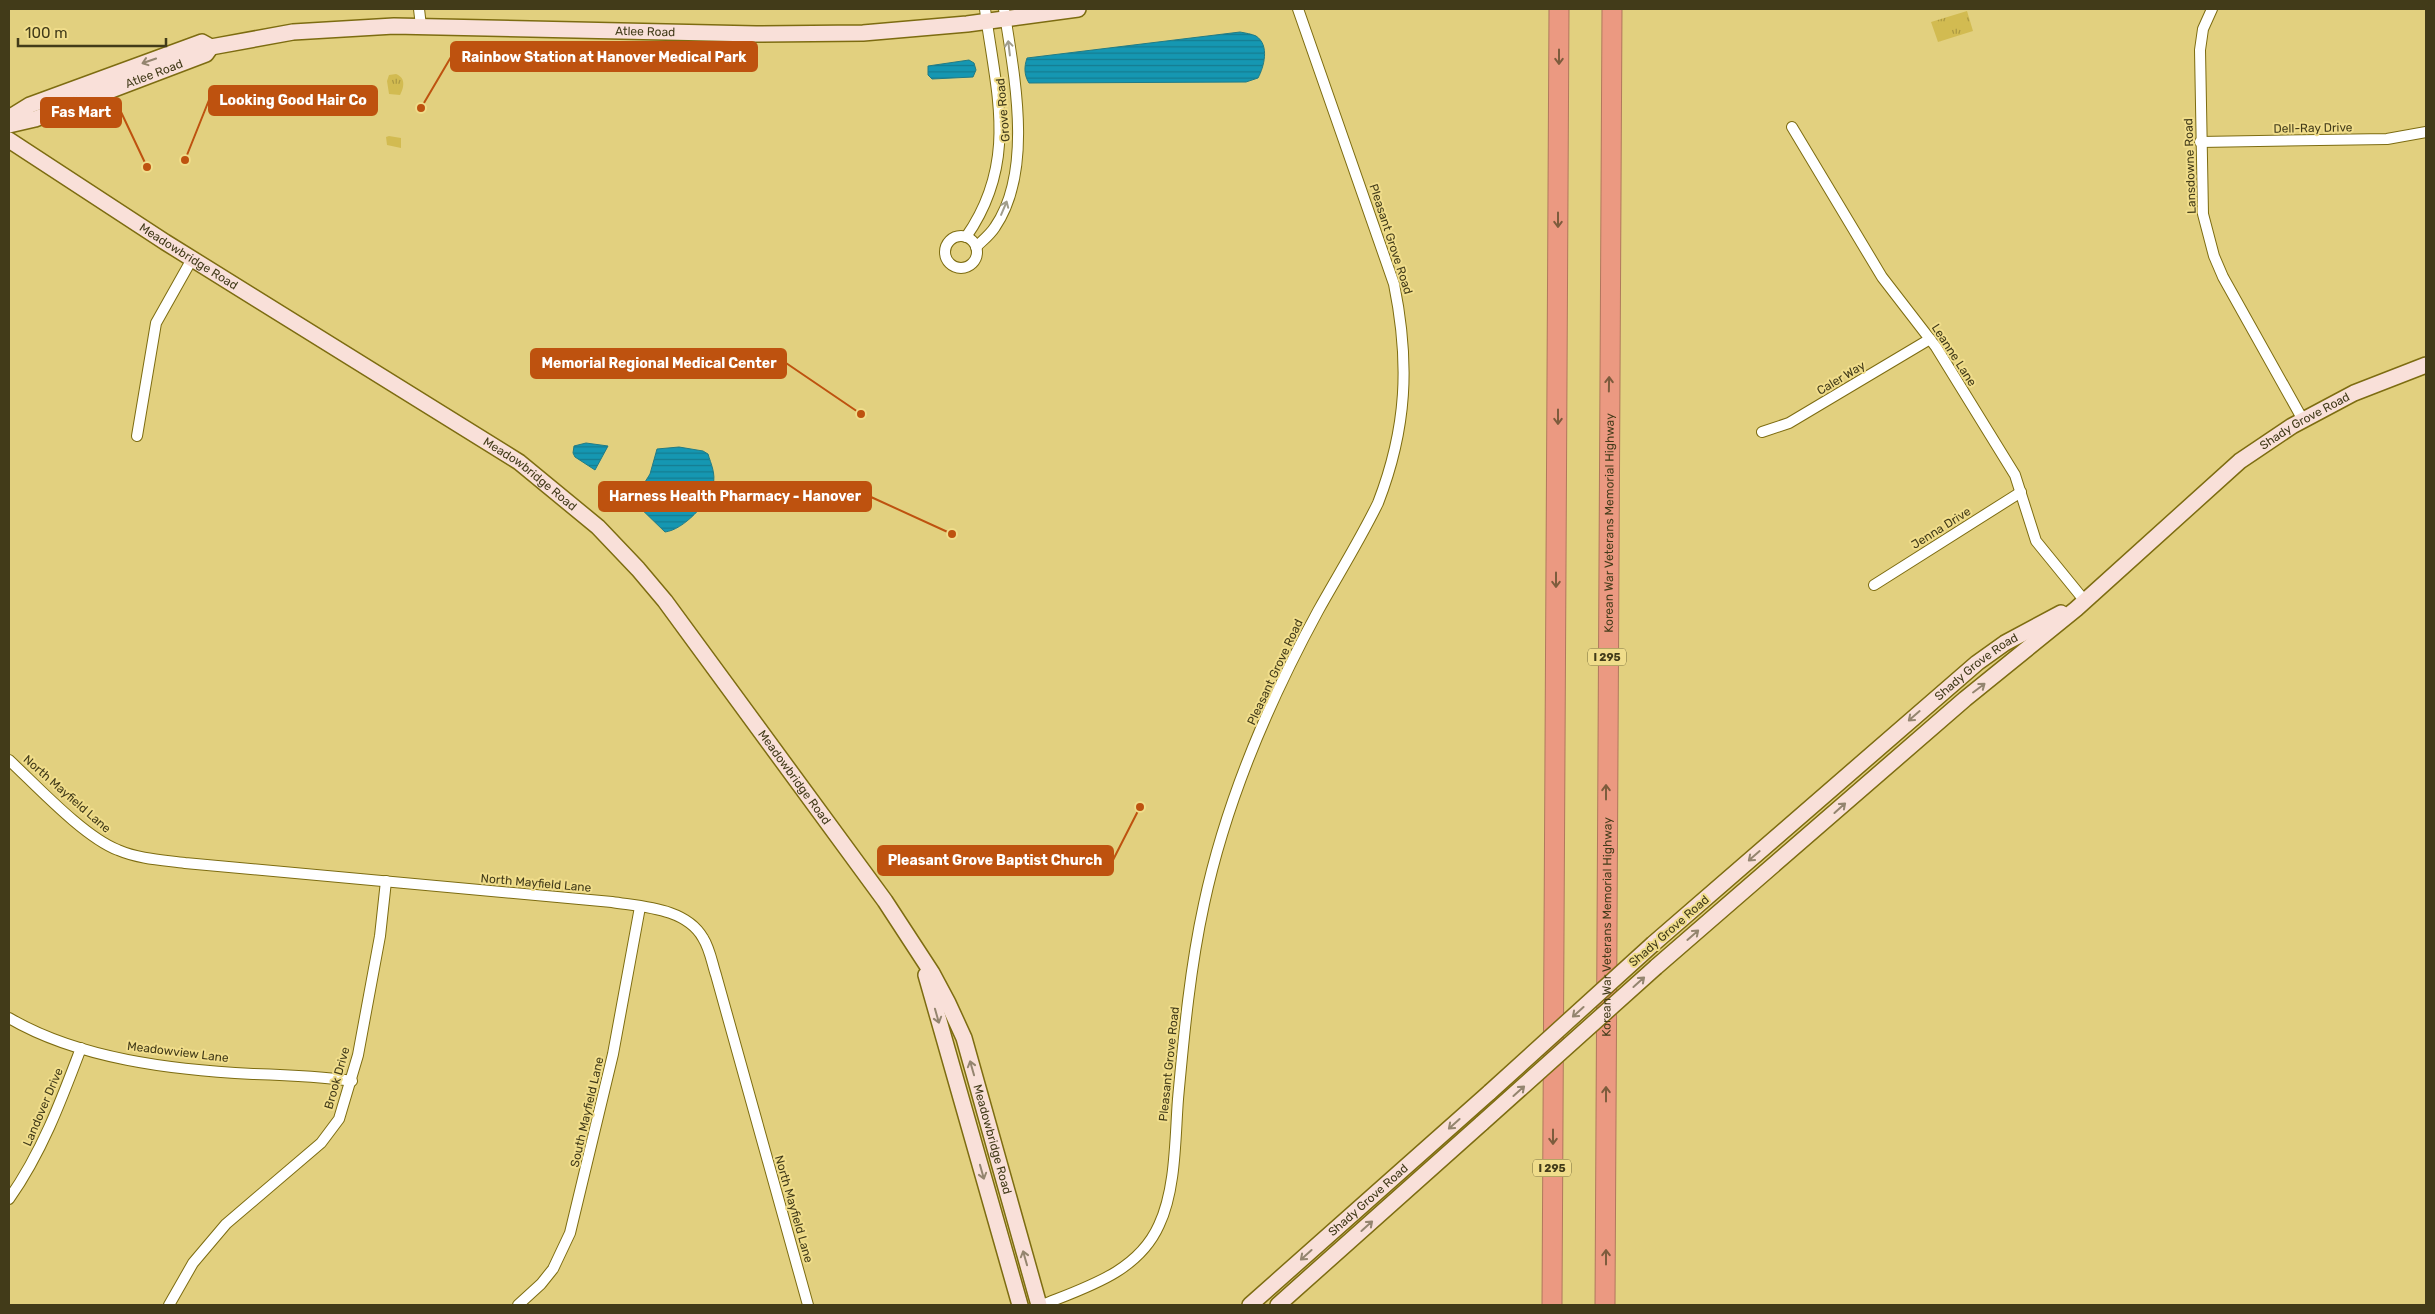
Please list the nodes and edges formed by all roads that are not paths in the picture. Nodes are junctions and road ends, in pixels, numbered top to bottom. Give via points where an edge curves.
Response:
1 (420, 9) edge
2 (1078, 9) edge
3 (1298, 9) edge
4 (1559, 9) edge
5 (1612, 9) edge
6 (2212, 9) edge
7 (1005, 14) edge
8 (986, 15) edge
9 (421, 26) junction
10 (211, 47) junction
11 (9, 118) edge
12 (9, 125) edge
13 (1792, 127) dead end
14 (2426, 132) edge
15 (9, 140) edge
16 (2200, 142) junction
17 (966, 237) junction
18 (976, 247) junction
19 (192, 259) junction
20 (1930, 339) junction
21 (2426, 365) edge
22 (2303, 420) junction
23 (1762, 432) dead end
24 (137, 436) dead end
25 (2021, 492) junction
26 (1874, 585) dead end
27 (2084, 600) junction
28 (9, 760) edge
29 (1791, 824) junction
30 (1804, 840) junction
31 (386, 881) junction
32 (640, 907) junction
33 (919, 952) junction
34 (9, 1018) edge
35 (81, 1048) junction
36 (352, 1081) junction
37 (9, 1199) edge
38 (1552, 1248) junction
39 (169, 1305) edge
40 (518, 1305) edge
41 (808, 1305) edge
42 (1020, 1305) edge
43 (1040, 1305) edge
44 (1250, 1305) edge
45 (1278, 1305) edge
46 (1541, 1305) edge
47 (1552, 1305) edge
48 (1605, 1305) edge

1 - 9 street
2 - 7 main road, Atlee Road
3 - 43 street, Pleasant Grove Road via 1394,284 1402,320 1405,370 1399,435 1388,480 1378,503 1291,663 1238,783 1219,842 1196,945 1168,1197 1159,1225 1143,1250 1119,1271
4 -> 38 highway, I 295
48 -> 5 highway, Korean War Veterans Memorial Highway / I 295
6 - 16 street, Lansdowne Road via 2203,29 2200,50
7 - 8 main road, Atlee Road
18 -> 7 street, Grove Road via 995,227 1008,198 1019,142
8 - 9 main road, Atlee Road via 863,34
8 - 17 street, Grove Road via 999,106 998,153 988,201
9 - 10 main road, Atlee Road via 293,32
10 -> 11 main road, Atlee Road via 202,42 195,44 30,105
10 - 12 main road, Atlee Road via 206,54 35,119
13 - 20 street, Leanne Lane via 1882,277
14 - 16 street, Dell-Ray Drive via 2387,139
15 - 19 main road, Meadowbridge Road
16 - 22 street, Lansdowne Road via 2203,214 2214,256
17 - 18 street
17 - 18 street, Grove Road via 956,237 947,244 945,254 950,264 959,268 970,266 976,258
19 - 24 street via 156,323
19 - 33 main road, Meadowbridge Road via 508,455 551,486 598,527 665,601
20 - 23 street, Caler Way via 1789,423
20 - 25 street, Leanne Lane via 2015,475
21 - 22 main road, Shady Grove Road via 2379,382
22 - 27 main road, Shady Grove Road via 2240,461
25 - 26 street, Jenna Drive
25 - 27 street, Leanne Lane via 2036,541
27 -> 29 main road, Shady Grove Road via 2005,643 1977,663
30 -> 27 main road, Shady Grove Road
28 - 31 street, North Mayfield Lane via 88,833 132,855 185,863
29 - 30 main road
29 -> 44 main road, Shady Grove Road, bridge
45 -> 30 main road, Shady Grove Road, bridge via 1656,967
31 - 32 street, North Mayfield Lane
31 - 36 street, Brook Drive via 380,936
32 - 40 street, South Mayfield Lane via 613,1054 570,1232 542,1284
32 - 41 street, North Mayfield Lane via 681,917 695,927 705,941
33 -> 42 main road, Meadowbridge Road
43 -> 33 main road, Meadowbridge Road via 964,1038
34 - 35 street, Meadowview Lane
35 - 36 street, Meadowview Lane via 146,1062
35 - 37 street, Landover Drive via 41,1146
36 - 39 street, Brook Drive via 344,1106 321,1144 254,1197 226,1224 193,1263
38 - 46 highway
38 - 47 highway, I 295

